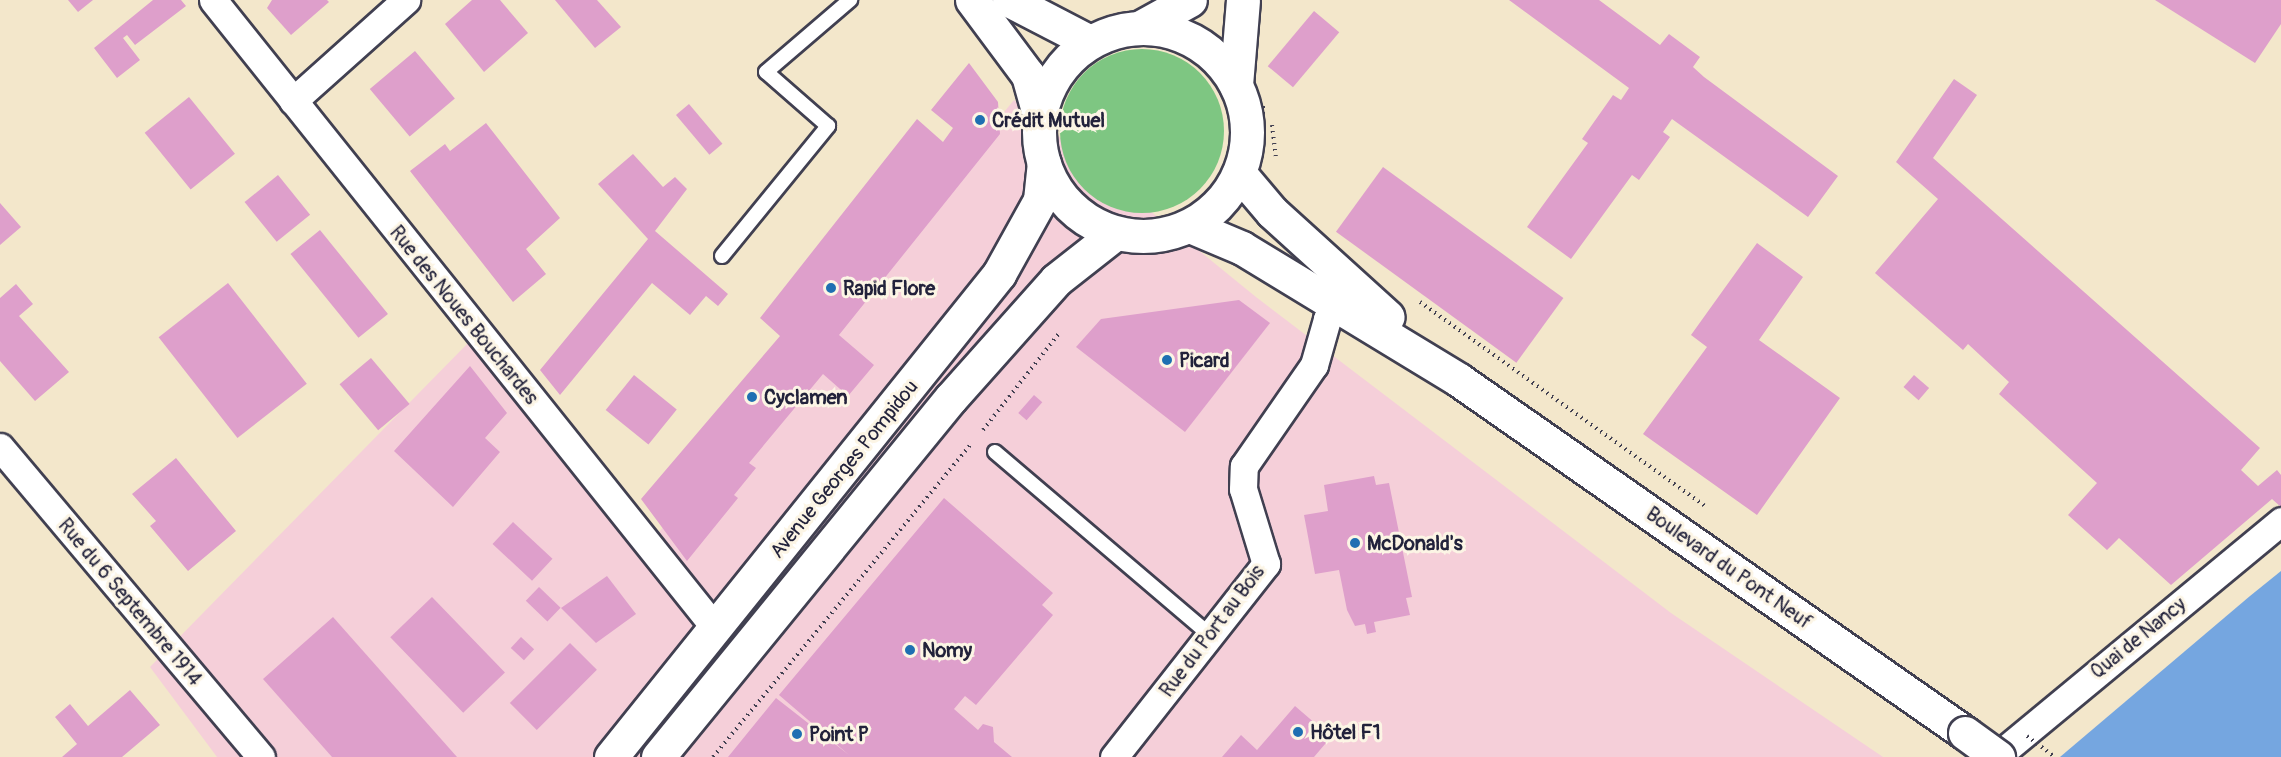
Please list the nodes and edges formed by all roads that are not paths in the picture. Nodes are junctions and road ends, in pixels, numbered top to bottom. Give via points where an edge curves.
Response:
1 (213, 0) edge
2 (406, 0) edge
3 (850, 0) edge
4 (972, 0) edge
5 (1009, 0) edge
6 (1190, 0) edge
7 (1243, 0) edge
8 (1139, 28) junction
9 (1090, 42) junction
10 (1249, 92) junction
11 (293, 101) junction
12 (1040, 118) junction
13 (1044, 163) junction
14 (1253, 174) junction
15 (1116, 233) junction
16 (1187, 235) junction
17 (722, 256) dead end
18 (1338, 303) junction
19 (1459, 380) junction
20 (0, 447) edge
21 (995, 452) dead end
22 (2281, 521) edge
23 (716, 629) junction
24 (1211, 636) junction
25 (261, 757) edge
26 (611, 757) edge
27 (658, 757) edge
28 (1114, 757) edge
29 (1997, 757) edge

1 - 11 street, Rue des Noues Bouchardes
2 - 11 street
3 - 17 lane via 766,72 828,126
4 - 12 main road via 1028,75
5 - 9 main road
6 - 8 main road
7 - 10 main road
8 - 9 main road
8 - 10 main road via 1193,41
9 - 12 main road via 1062,67
10 - 14 main road via 1247,136
11 - 23 street, Rue des Noues Bouchardes
12 - 13 main road
13 - 15 main road via 1066,202 1089,221
13 - 23 main road, Avenue Georges Pompidou via 1040,200 999,274
14 - 16 main road
14 - 19 main road via 1272,212
15 - 16 main road
15 - 27 main road, Avenue Georges Pompidou via 1056,280 951,398
16 - 18 main road
18 - 19 main road
18 - 24 street, Rue du Port au Bois via 1327,319 1314,365 1244,466 1243,489 1266,564
19 - 29 main road, Boulevard du Pont Neuf, bridge
20 - 25 street, Rue du 6 Septembre 1914
21 - 24 lane
22 - 29 street, Quai de Nancy
23 - 26 main road, Avenue Georges Pompidou
24 - 28 street, Rue du Port au Bois

